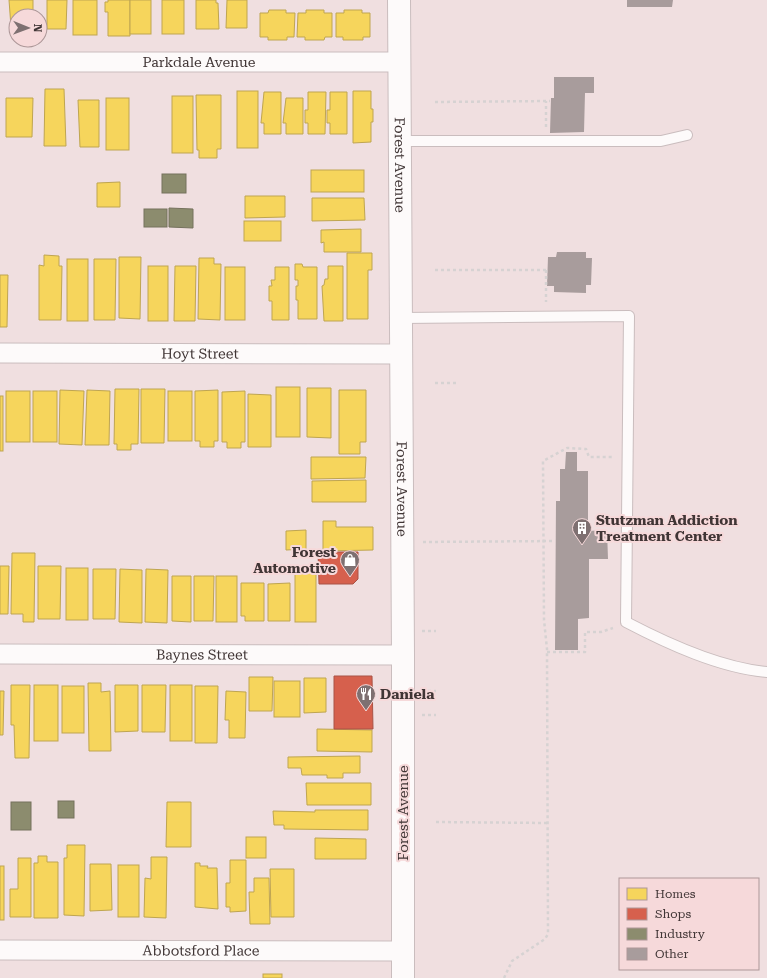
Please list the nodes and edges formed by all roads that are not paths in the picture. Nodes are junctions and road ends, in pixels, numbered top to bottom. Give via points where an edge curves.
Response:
1 (399, 0) edge
2 (0, 62) edge
3 (399, 62) junction
4 (687, 135) dead end
5 (399, 141) junction
6 (401, 318) junction
7 (0, 353) edge
8 (401, 354) junction
9 (0, 654) edge
10 (403, 655) junction
11 (767, 672) edge
12 (0, 950) edge
13 (402, 951) junction
14 (403, 978) edge

1 - 3 street, Forest Avenue
2 - 3 street, Parkdale Avenue
3 - 5 street, Forest Avenue
4 - 5 lane via 661,140
5 - 6 street, Forest Avenue
6 - 8 street, Forest Avenue
6 - 11 lane via 628,316 626,622 712,660
7 - 8 street, Hoyt Street
8 - 10 street, Forest Avenue
9 - 10 street, Baynes Street
10 - 13 street, Forest Avenue
12 - 13 street, Abbotsford Place
13 - 14 street, Forest Avenue

